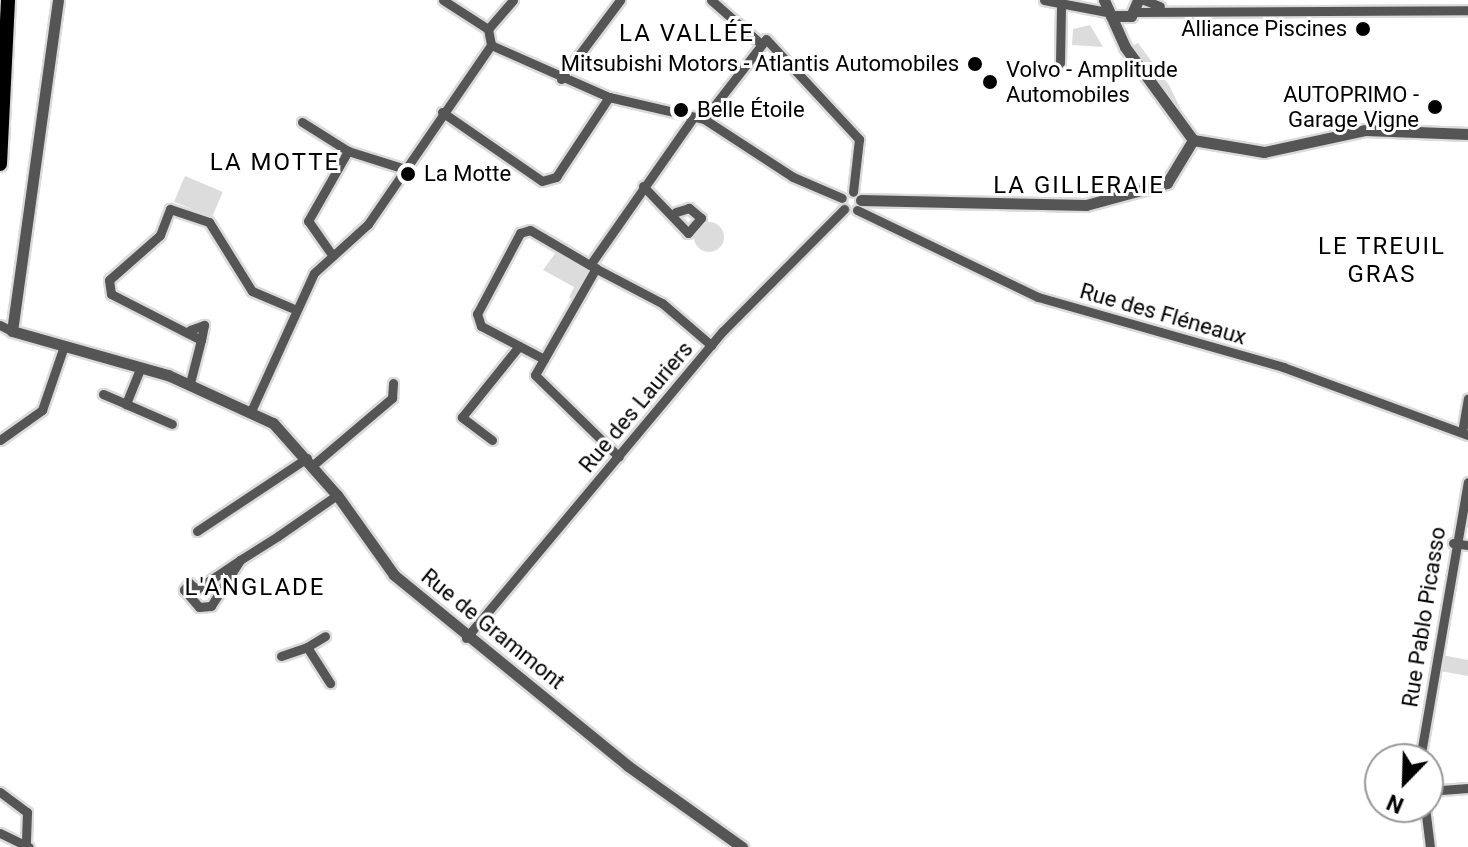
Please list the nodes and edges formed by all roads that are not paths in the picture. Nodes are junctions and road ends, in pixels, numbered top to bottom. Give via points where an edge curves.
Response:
1 (8, 0) edge
2 (58, 0) edge
3 (443, 0) edge
4 (513, 0) edge
5 (620, 0) edge
6 (711, 0) edge
7 (1044, 0) edge
8 (1141, 0) edge
9 (1323, 5) edge
10 (1106, 7) edge
11 (1061, 8) junction
12 (1167, 8) junction
13 (1468, 10) edge
14 (1131, 15) junction
15 (488, 29) junction
16 (761, 44) junction
17 (491, 45) junction
18 (1125, 47) junction
19 (1060, 63) dead end
20 (561, 79) junction
21 (609, 97) junction
22 (442, 112) junction
23 (699, 118) junction
24 (302, 122) dead end
25 (1468, 134) edge
26 (1193, 140) junction
27 (348, 151) junction
28 (0, 164) edge
29 (402, 168) junction
30 (643, 186) junction
31 (857, 200) junction
32 (843, 203) junction
33 (676, 212) dead end
34 (330, 252) junction
35 (593, 266) junction
36 (292, 308) junction
37 (0, 325) edge
38 (12, 331) junction
39 (711, 345) junction
40 (519, 346) junction
41 (63, 349) junction
42 (544, 359) junction
43 (140, 369) junction
44 (190, 383) junction
45 (393, 383) dead end
46 (103, 394) dead end
47 (1468, 399) edge
48 (126, 404) junction
49 (252, 409) junction
50 (172, 424) dead end
51 (1465, 433) edge
52 (0, 440) edge
53 (492, 440) dead end
54 (619, 457) junction
55 (310, 462) junction
56 (1468, 482) edge
57 (337, 495) junction
58 (197, 531) dead end
59 (1453, 543) junction
60 (1468, 545) edge
61 (240, 560) junction
62 (325, 636) dead end
63 (466, 638) junction
64 (307, 647) junction
65 (281, 656) dead end
66 (330, 683) dead end
67 (1422, 743) edge
68 (1468, 788) edge
69 (1444, 790) edge
70 (0, 792) edge
71 (1427, 823) edge
72 (0, 833) edge
73 (27, 847) edge
74 (742, 847) edge
75 (1430, 847) edge

1 - 28 main road
2 - 38 street
3 - 15 street
4 - 15 street
5 - 20 street
6 - 16 street
7 - 11 street
8 - 12 street
8 - 14 street
9 - 12 street
9 - 13 street
10 - 11 street
10 - 14 street
10 - 18 street
11 - 19 street
12 - 14 street
14 - 18 street
15 - 17 street
16 - 23 street
16 - 31 street via 766,39 858,136
17 - 20 street
17 - 22 street
18 - 26 street
20 - 21 street
21 - 22 street via 556,177 542,181
21 - 23 street
22 - 29 street
23 - 30 street
23 - 32 street
24 - 27 street
25 - 26 street via 1365,130 1264,152
26 - 31 street via 1167,183 1086,205
27 - 29 street
27 - 34 street via 308,221
29 - 34 street via 368,224
30 - 33 street
30 - 35 street
31 - 32 street, Rue des Lauriers
31 - 32 street
31 - 51 street, Rue des Fléneaux via 1038,297 1283,367
32 - 39 street, Rue des Lauriers
34 - 36 street
35 - 39 street via 662,303
35 - 40 street via 530,230 520,233 477,314 481,326
35 - 42 street
36 - 44 street via 252,291 209,222 175,207 160,235 109,280 111,294 201,340
36 - 49 street
37 - 38 street
38 - 41 street, Rue de Grammont
39 - 54 street, Rue des Lauriers
40 - 42 street
40 - 53 street via 462,417
41 - 43 street, Rue de Grammont
41 - 52 street via 45,404 28,425
42 - 54 street via 535,375
43 - 44 street, Rue de Grammont
43 - 48 street
44 - 49 street, Rue de Grammont
45 - 55 street via 392,398
46 - 48 street
47 - 51 street
48 - 50 street
49 - 55 street, Rue de Grammont
54 - 63 street, Rue des Lauriers
55 - 57 street, Rue de Grammont
55 - 58 street
56 - 59 street, Rue Pablo Picasso
57 - 61 street
57 - 63 street, Rue de Grammont via 383,563
59 - 60 street
59 - 67 street, Rue Pablo Picasso
61 - 61 street via 197,589 186,584 191,600 215,604
62 - 64 street
63 - 74 street, Rue de Grammont
64 - 65 street
64 - 66 street
68 - 69 street
70 - 73 street via 27,812
71 - 75 street
72 - 73 street

